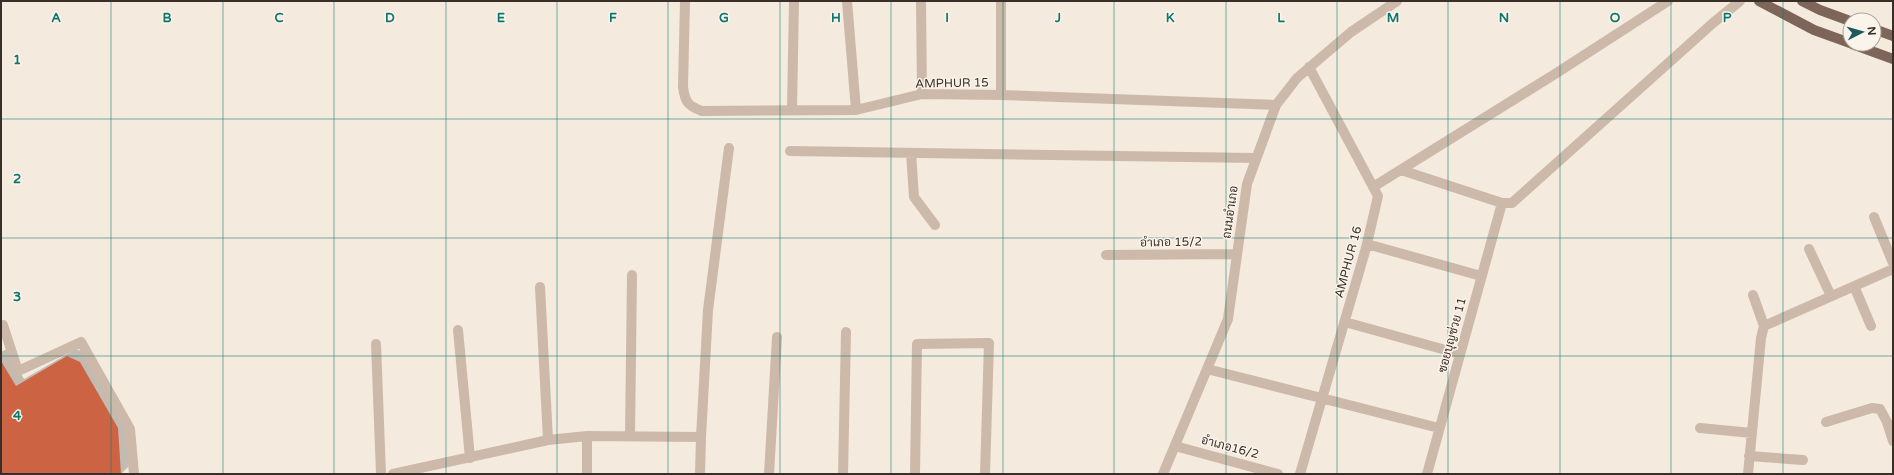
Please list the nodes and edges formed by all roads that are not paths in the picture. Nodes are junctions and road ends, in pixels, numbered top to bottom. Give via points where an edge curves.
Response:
1 (685, 1) edge
2 (794, 1) edge
3 (847, 1) edge
4 (921, 1) edge
5 (1000, 1) edge
6 (1397, 1) edge
7 (1668, 1) edge
8 (1740, 1) edge
9 (1759, 1) edge
10 (1802, 1) edge
11 (1842, 18) edge
12 (1882, 32) edge
13 (1893, 36) edge
14 (1842, 41) edge
15 (1873, 52) edge
16 (1893, 59) edge
17 (1309, 67) junction
18 (922, 94) junction
19 (1001, 95) junction
20 (1276, 105) junction
21 (792, 110) junction
22 (856, 110) junction
23 (729, 148) dead end
24 (790, 151) dead end
25 (911, 153) junction
26 (1256, 158) junction
27 (1401, 170) junction
28 (1373, 187) junction
29 (1502, 203) junction
30 (1874, 217) dead end
31 (935, 225) dead end
32 (1367, 244) junction
33 (1809, 249) dead end
34 (1237, 254) junction
35 (1106, 255) dead end
36 (1893, 263) edge
37 (1893, 269) edge
38 (632, 275) dead end
39 (1481, 276) junction
40 (1854, 286) junction
41 (540, 287) dead end
42 (1752, 295) dead end
43 (1831, 296) junction
44 (1345, 322) junction
45 (1764, 326) junction
46 (1871, 326) dead end
47 (1, 327) edge
48 (458, 330) dead end
49 (846, 332) dead end
50 (777, 338) dead end
51 (376, 344) dead end
52 (1460, 354) junction
53 (1207, 369) junction
54 (1322, 398) junction
55 (1826, 422) dead end
56 (1440, 428) junction
57 (1700, 428) dead end
58 (1752, 434) junction
59 (587, 436) junction
60 (630, 436) junction
61 (700, 437) junction
62 (548, 440) junction
63 (1893, 441) edge
64 (1175, 446) junction
65 (1750, 456) junction
66 (470, 458) junction
67 (1803, 460) dead end
68 (134, 474) edge
69 (381, 474) edge
70 (393, 474) edge
71 (587, 474) edge
72 (700, 474) edge
73 (769, 474) edge
74 (843, 474) edge
75 (914, 474) edge
76 (985, 474) edge
77 (1163, 474) edge
78 (1278, 474) edge
79 (1300, 474) edge
80 (1427, 474) edge
81 (1748, 474) edge

1 - 21 street, AMPHUR 15 via 683,87 685,100 690,107 702,111
2 - 21 street
3 - 22 street
4 - 18 street
5 - 19 street
6 - 17 street, ถนนอำเภอ via 1351,32
7 - 27 street
8 - 29 street via 1512,202
9 - 14 main road via 1814,30
10 - 11 main road
12 - 13 main road
15 - 16 main road
17 - 20 street, ถนนอำเภอ
17 - 28 street, AMPHUR 16
18 - 19 street, AMPHUR 15
18 - 22 street, AMPHUR 15
19 - 20 street, AMPHUR 15
20 - 26 street, ถนนอำเภอ
21 - 22 street, AMPHUR 15
23 - 61 street via 708,310
24 - 25 street
25 - 26 street
25 - 31 street via 914,197
26 - 34 street, ถนนอำเภอ via 1247,184
27 - 28 street
27 - 29 street
28 - 32 street, AMPHUR 16 via 1378,196
29 - 39 street, ซอยบุญช่วย 11
30 - 36 street
32 - 39 street
32 - 44 street, AMPHUR 16
33 - 43 street
34 - 35 street, อำเภอ 15/2
34 - 53 street, ถนนอำเภอ via 1228,319
37 - 40 street
38 - 60 street
39 - 52 street, ซอยบุญช่วย 11
40 - 43 street
40 - 46 street
41 - 62 street
42 - 45 street
43 - 45 street
44 - 52 street
44 - 54 street, AMPHUR 16
45 - 58 street
47 - 68 street via 3,326 18,371 81,342 130,429
48 - 66 street
49 - 74 street
50 - 73 street
51 - 69 street
52 - 56 street, ซอยบุญช่วย 11
53 - 54 street
53 - 64 street, ถนนอำเภอ
54 - 56 street
54 - 79 street, AMPHUR 16
55 - 63 street via 1872,408 1880,409
56 - 80 street, ซอยบุญช่วย 11
57 - 58 street
58 - 65 street
59 - 60 street
59 - 62 street
59 - 71 street
60 - 61 street
61 - 72 street
62 - 66 street
64 - 77 street, ถนนอำเภอ
64 - 78 street, อำเภอ16/2
65 - 67 street
65 - 81 street
66 - 70 street
75 - 76 street via 917,344 989,343

